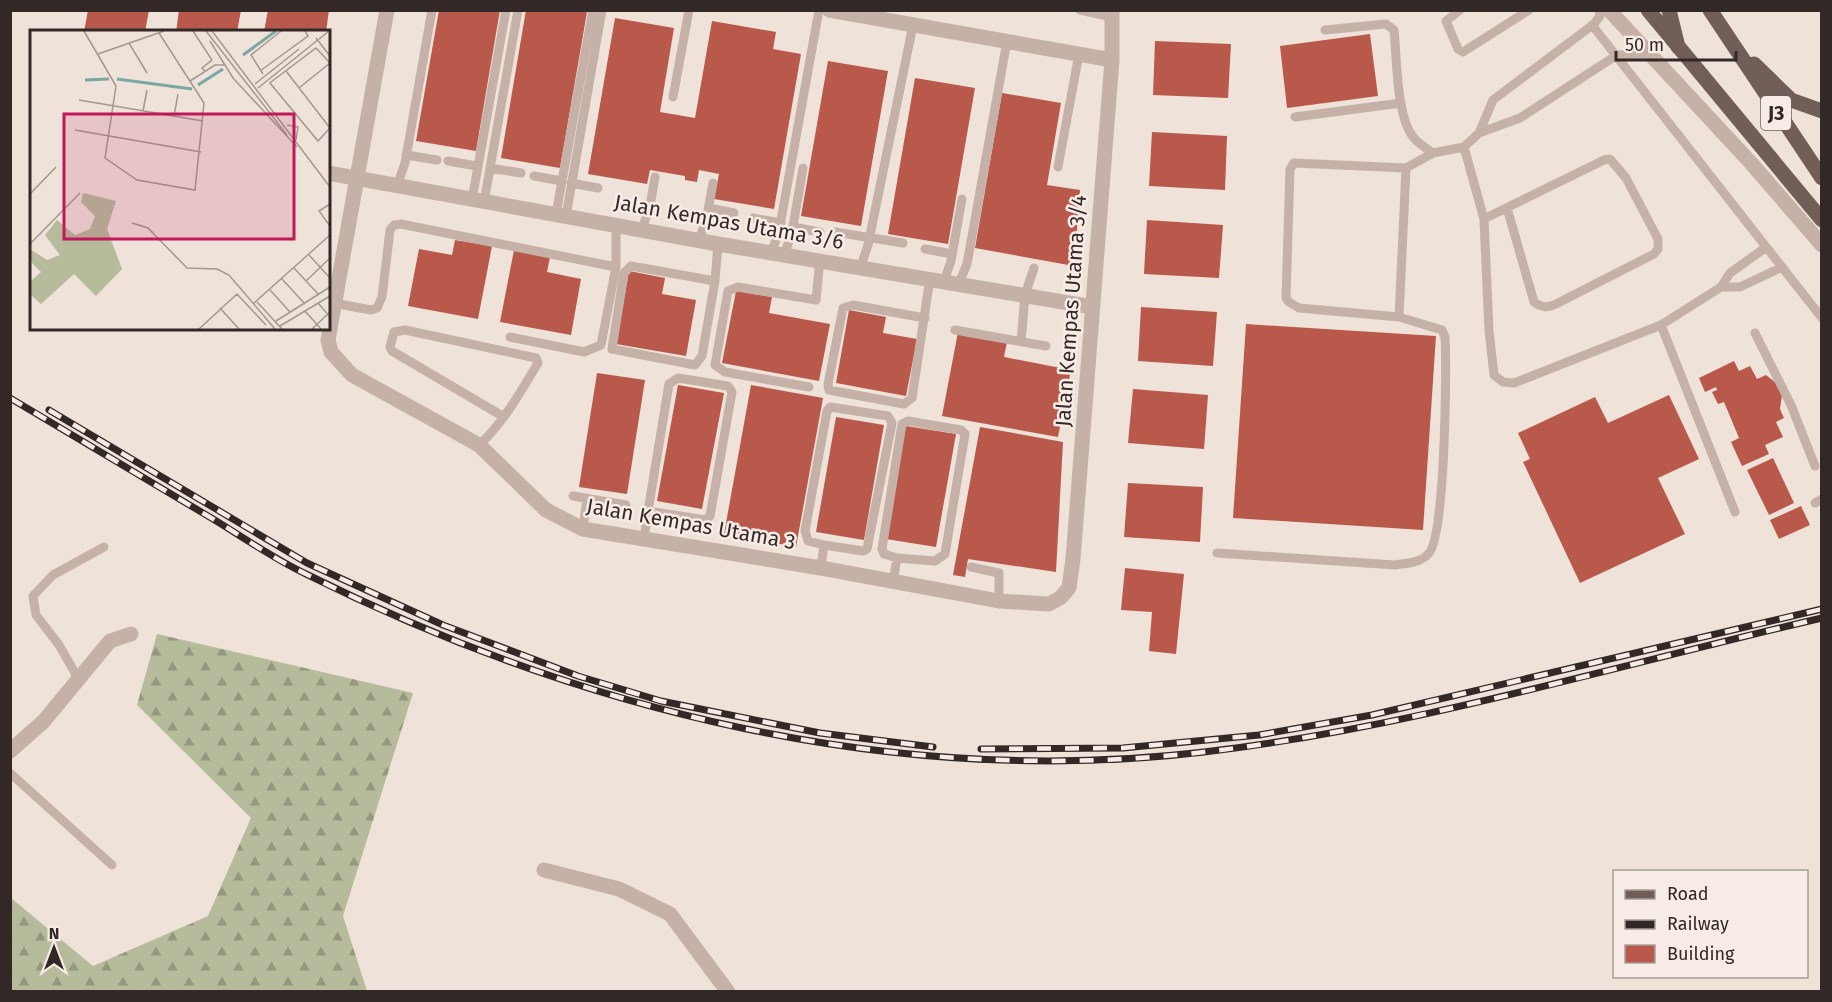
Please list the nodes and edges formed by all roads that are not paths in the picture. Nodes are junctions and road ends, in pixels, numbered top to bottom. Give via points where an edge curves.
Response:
1 (387, 10) edge
2 (432, 10) edge
3 (506, 10) edge
4 (518, 10) edge
5 (593, 10) edge
6 (602, 10) edge
7 (688, 10) edge
8 (819, 10) edge
9 (829, 10) edge
10 (1080, 10) edge
11 (1460, 10) edge
12 (1528, 10) edge
13 (1599, 10) edge
14 (1609, 10) edge
15 (1648, 10) edge
16 (1669, 10) edge
17 (1710, 10) edge
18 (1112, 14) edge
19 (882, 15) edge
20 (913, 25) junction
21 (1592, 26) junction
22 (1325, 30) dead end
23 (1007, 41) junction
24 (1735, 45) junction
25 (1678, 50) junction
26 (1079, 54) junction
27 (1617, 55) junction
28 (1656, 58) junction
29 (1112, 60) junction
30 (673, 97) dead end
31 (1401, 103) junction
32 (1821, 111) edge
33 (1295, 117) dead end
34 (1479, 133) junction
35 (1464, 147) junction
36 (1433, 153) junction
37 (406, 155) junction
38 (437, 160) dead end
39 (448, 161) dead end
40 (477, 166) junction
41 (1058, 167) dead end
42 (490, 168) junction
43 (803, 168) dead end
44 (1406, 168) junction
45 (330, 173) edge
46 (521, 173) dead end
47 (534, 176) dead end
48 (655, 177) dead end
49 (1821, 178) edge
50 (359, 179) junction
51 (566, 182) junction
52 (713, 183) dead end
53 (397, 186) junction
54 (598, 188) dead end
55 (962, 199) dead end
56 (478, 201) junction
57 (709, 208) junction
58 (1507, 208) junction
59 (734, 213) dead end
60 (561, 215) junction
61 (753, 218) dead end
62 (1484, 219) junction
63 (1821, 220) edge
64 (781, 223) junction
65 (616, 224) junction
66 (793, 227) junction
67 (642, 228) junction
68 (820, 232) dead end
69 (835, 232) dead end
70 (700, 238) junction
71 (870, 238) junction
72 (903, 243) dead end
73 (718, 244) junction
74 (1821, 245) edge
75 (1765, 248) junction
76 (925, 249) dead end
77 (778, 252) junction
78 (952, 254) junction
79 (820, 259) junction
80 (861, 266) junction
81 (616, 267) junction
82 (1782, 267) junction
83 (1034, 268) dead end
84 (715, 281) junction
85 (945, 281) junction
86 (1721, 287) junction
87 (1025, 295) junction
88 (333, 303) junction
89 (1093, 306) junction
90 (1400, 316) junction
91 (925, 318) junction
92 (1821, 318) edge
93 (330, 325) edge
94 (1661, 325) junction
95 (329, 330) edge
96 (955, 330) dead end
97 (1755, 333) dead end
98 (510, 337) dead end
99 (1021, 342) junction
100 (1046, 346) dead end
101 (808, 387) dead end
102 (504, 417) junction
103 (479, 444) junction
104 (1814, 466) edge
105 (573, 496) dead end
106 (587, 498) junction
107 (626, 505) dead end
108 (648, 511) junction
109 (1735, 512) dead end
110 (583, 529) junction
111 (644, 539) junction
112 (824, 545) junction
113 (104, 547) dead end
114 (1217, 553) dead end
115 (897, 558) junction
116 (970, 567) dead end
117 (821, 568) junction
118 (893, 582) junction
119 (999, 601) junction
120 (1049, 604) joint
121 (130, 634) dead end
122 (78, 678) junction
123 (10, 751) edge
124 (10, 773) edge
125 (112, 865) dead end
126 (544, 870) dead end
127 (728, 992) edge

1 - 50 street, Jalan Kempas Utama 3
2 - 37 lane
3 - 40 lane
4 - 42 lane
5 - 51 lane
6 - 51 lane
7 - 30 lane
8 - 64 lane
9 - 19 street
10 - 18 lane
11 - 12 lane via 1446,21 1462,52
13 - 21 lane via 1600,16
14 - 28 street
15 - 25 main road, J3
16 - 25 main road
17 - 24 main road, J3
18 - 29 street, Jalan Kempas Utama 3/4
19 - 20 street
20 - 23 street
20 - 71 lane
21 - 27 lane
21 - 34 lane via 1493,100
22 - 31 lane via 1391,26
23 - 26 street
23 - 85 lane via 967,264
24 - 32 main road via 1784,96
24 - 49 main road, J3
25 - 63 main road, J3
26 - 29 street
26 - 41 lane
27 - 28 lane via 1645,54
27 - 34 lane via 1520,118
27 - 75 lane
28 - 74 street
29 - 89 street, Jalan Kempas Utama 3/4
31 - 33 lane
31 - 36 lane via 1412,136
34 - 35 lane
35 - 36 lane
35 - 62 lane
36 - 44 lane
37 - 38 lane
37 - 53 lane
39 - 40 lane
40 - 56 lane
42 - 46 lane
42 - 56 lane
43 - 66 lane
44 - 90 lane
44 - 90 lane via 1300,162 1290,169 1288,302 1299,308
45 - 50 street, Jalan Kempas Utama 3/6
47 - 51 lane
48 - 67 lane
50 - 53 street, Jalan Kempas Utama 3/6
50 - 88 street, Jalan Kempas Utama 3
51 - 54 lane
51 - 60 lane
52 - 57 lane
53 - 56 street, Jalan Kempas Utama 3/6
55 - 78 lane
56 - 60 street, Jalan Kempas Utama 3/6
57 - 59 lane
57 - 70 lane
58 - 58 lane via 1610,159 1626,178 1658,239 1658,249 1548,308 1540,306 1534,302
58 - 62 lane
60 - 65 street, Jalan Kempas Utama 3/6
61 - 64 lane
62 - 94 lane via 1494,375 1503,382 1514,383
64 - 77 lane
65 - 67 street, Jalan Kempas Utama 3/6
65 - 81 lane
66 - 68 lane
66 - 77 lane
67 - 70 street, Jalan Kempas Utama 3/6
69 - 71 lane
70 - 73 street, Jalan Kempas Utama 3/6
71 - 72 lane
71 - 80 lane
73 - 77 street, Jalan Kempas Utama 3/6
73 - 84 lane
75 - 82 lane
75 - 86 lane via 1730,273
76 - 78 lane
77 - 79 street, Jalan Kempas Utama 3/6
78 - 85 lane
79 - 80 street, Jalan Kempas Utama 3/6
79 - 101 lane via 816,300 738,287 728,291 715,365 725,372
80 - 85 street, Jalan Kempas Utama 3/6
81 - 88 lane via 401,224 390,230 382,297 377,308
81 - 98 lane via 601,345 584,352
82 - 86 lane via 1740,287
82 - 92 lane
83 - 87 lane
84 - 84 lane via 702,356 695,365 612,349 624,273 631,266
85 - 87 street, Jalan Kempas Utama 3/6
85 - 91 lane
86 - 94 lane
87 - 89 street, Jalan Kempas Utama 3/6
87 - 99 lane
88 - 93 street, Jalan Kempas Utama 3
89 - 120 street, Jalan Kempas Utama 3/4 via 1069,588
90 - 114 lane via 1442,330 1445,338 1445,442 1436,538 1430,553 1417,561 1395,565
91 - 91 lane via 912,398 908,402 829,390 843,308 853,305
94 - 109 lane
95 - 103 street, Jalan Kempas Utama 3 via 331,352 352,375
96 - 99 lane
97 - 104 lane via 1791,405
99 - 100 lane
102 - 102 lane via 538,363 536,358 405,330 394,332 392,351
102 - 103 lane
103 - 110 street, Jalan Kempas Utama 3 via 546,510
105 - 106 lane
106 - 107 lane
106 - 110 lane
108 - 108 lane via 706,520 710,516 732,392 728,386 678,378 669,384
108 - 111 lane
110 - 111 street, Jalan Kempas Utama 3
111 - 117 street, Jalan Kempas Utama 3
112 - 112 lane via 867,549 892,423 888,416 830,407 827,411 805,531 808,541
112 - 117 lane
113 - 122 lane via 53,575 33,596 36,615
115 - 115 lane via 935,561 945,554 965,434 961,430 908,421 902,424 882,549 884,554
115 - 118 lane
116 - 119 lane via 999,573
117 - 118 street, Jalan Kempas Utama 3
118 - 119 street, Jalan Kempas Utama 3
119 - 120 street, Jalan Kempas Utama 3
121 - 122 street via 110,641
122 - 123 street via 43,722
124 - 125 lane
126 - 127 street via 619,889 670,914

